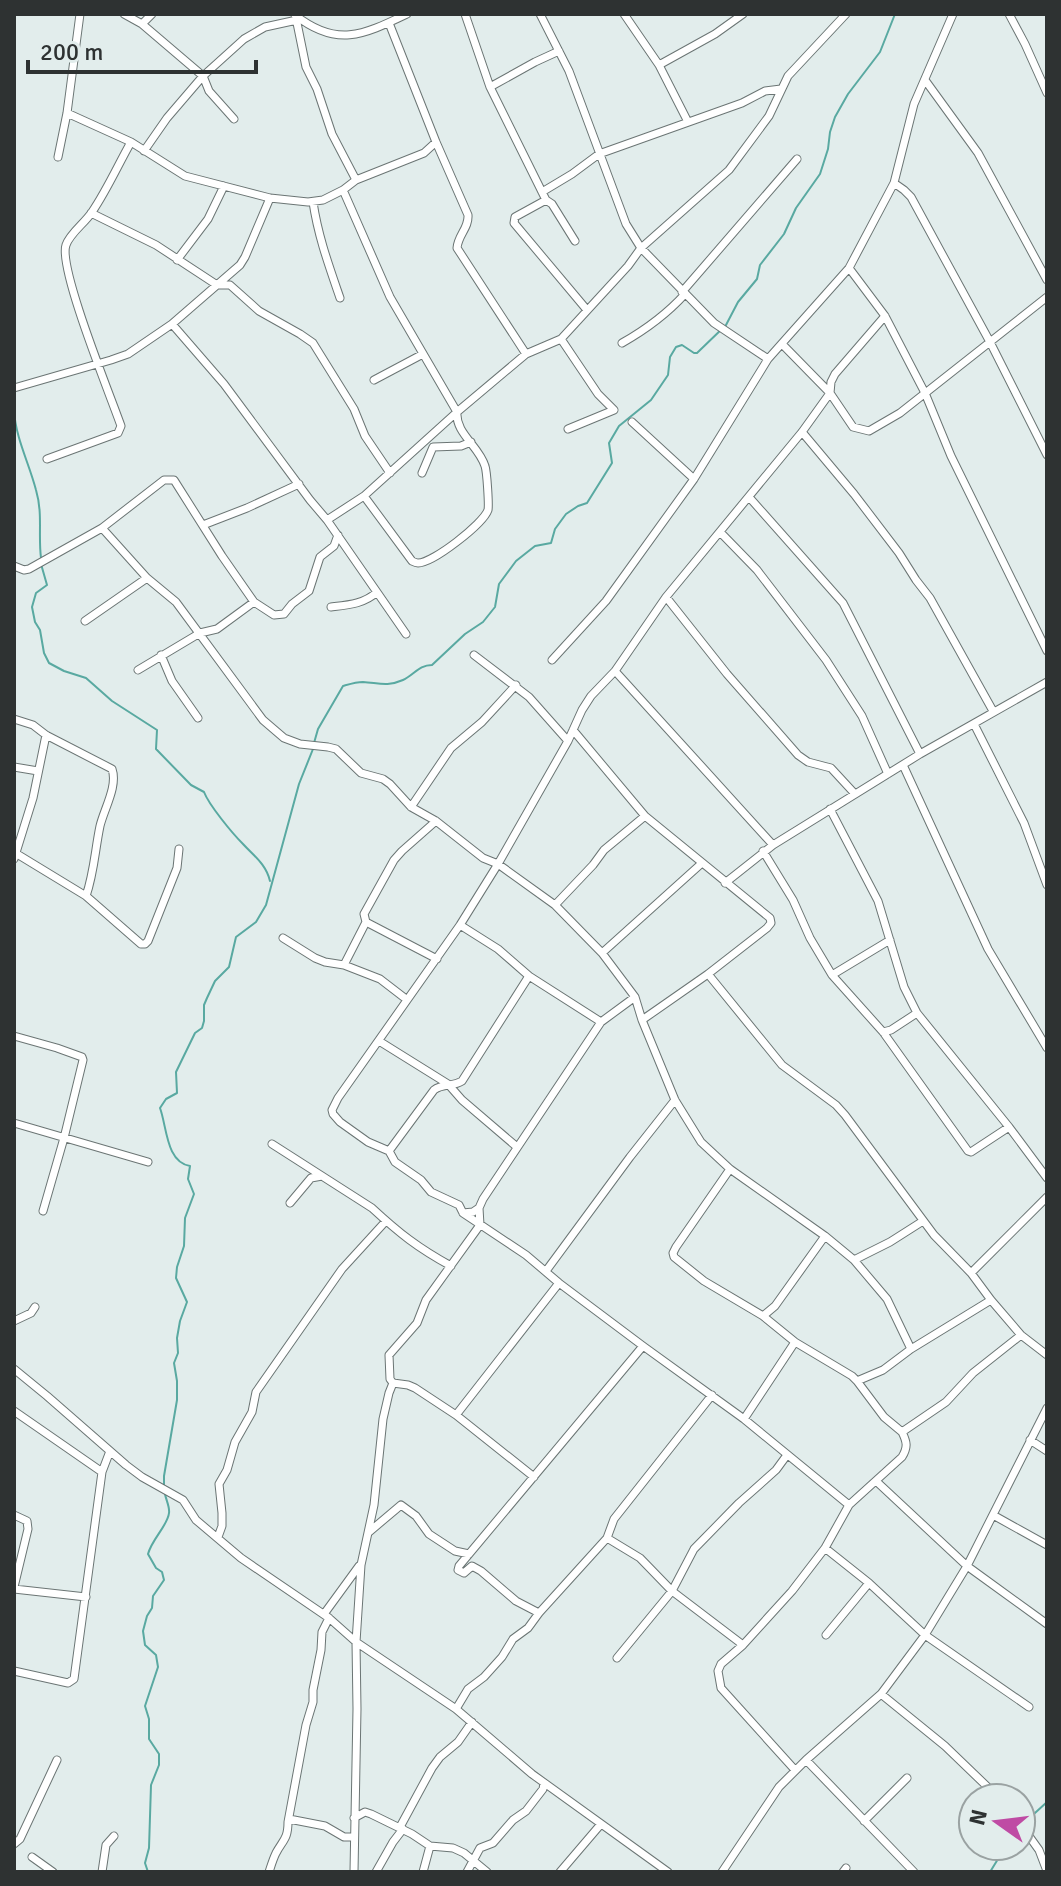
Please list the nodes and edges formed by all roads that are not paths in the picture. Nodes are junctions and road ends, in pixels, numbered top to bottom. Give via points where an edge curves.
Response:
1 (80, 14) edge
2 (124, 14) edge
3 (152, 14) edge
4 (407, 14) edge
5 (465, 14) edge
6 (540, 14) edge
7 (624, 14) edge
8 (743, 14) edge
9 (846, 14) edge
10 (953, 14) edge
11 (1009, 14) edge
12 (295, 17) edge
13 (389, 23) junction
14 (142, 24) junction
15 (559, 51) junction
16 (659, 65) junction
17 (203, 76) junction
18 (925, 80) junction
19 (490, 87) junction
20 (781, 89) junction
21 (1047, 93) edge
22 (67, 113) junction
23 (234, 119) dead end
24 (688, 122) junction
25 (131, 142) junction
26 (436, 142) junction
27 (144, 151) junction
28 (599, 154) junction
29 (58, 157) dead end
30 (797, 159) dead end
31 (356, 180) junction
32 (894, 183) junction
33 (224, 186) junction
34 (343, 190) junction
35 (544, 196) junction
36 (270, 198) junction
37 (313, 202) junction
38 (91, 213) junction
39 (575, 241) dead end
40 (641, 248) junction
41 (177, 260) junction
42 (849, 268) junction
43 (1047, 280) edge
44 (217, 285) junction
45 (683, 293) junction
46 (1047, 297) edge
47 (340, 298) dead end
48 (587, 310) junction
49 (885, 316) junction
50 (172, 324) junction
51 (561, 339) junction
52 (990, 342) junction
53 (622, 343) dead end
54 (782, 344) junction
55 (423, 354) junction
56 (526, 354) junction
57 (768, 359) junction
58 (97, 364) junction
59 (374, 380) dead end
60 (14, 388) edge
61 (830, 393) junction
62 (925, 393) junction
63 (457, 412) junction
64 (632, 422) dead end
65 (568, 429) dead end
66 (802, 432) junction
67 (471, 442) junction
68 (1047, 455) edge
69 (47, 459) dead end
70 (390, 473) junction
71 (422, 473) dead end
72 (694, 479) junction
73 (299, 484) junction
74 (364, 496) junction
75 (749, 497) junction
76 (327, 520) junction
77 (203, 525) junction
78 (102, 528) junction
79 (720, 532) junction
80 (338, 535) junction
81 (14, 566) edge
82 (147, 578) junction
83 (377, 592) junction
84 (666, 597) junction
85 (254, 602) junction
86 (331, 607) dead end
87 (85, 621) dead end
88 (200, 633) junction
89 (406, 634) dead end
90 (1047, 651) edge
91 (161, 655) junction
92 (474, 655) dead end
93 (552, 660) dead end
94 (138, 670) dead end
95 (615, 671) junction
96 (516, 685) junction
97 (1046, 685) edge
98 (993, 711) junction
99 (198, 718) dead end
100 (14, 719) edge
101 (974, 724) junction
102 (573, 730) junction
103 (46, 735) junction
104 (568, 741) junction
105 (920, 754) junction
106 (903, 765) junction
107 (14, 767) edge
108 (38, 771) junction
109 (888, 774) junction
110 (855, 794) junction
111 (411, 807) junction
112 (830, 809) junction
113 (645, 816) junction
114 (436, 821) junction
115 (773, 845) junction
116 (179, 849) dead end
117 (763, 851) junction
118 (16, 852) edge
119 (702, 863) junction
120 (498, 864) junction
121 (725, 883) junction
122 (1047, 885) edge
123 (86, 896) junction
124 (555, 905) junction
125 (366, 922) junction
126 (460, 925) junction
127 (283, 938) dead end
128 (890, 940) junction
129 (602, 953) junction
130 (437, 959) junction
131 (344, 965) junction
132 (708, 974) junction
133 (832, 975) junction
134 (529, 976) junction
135 (635, 997) junction
136 (406, 999) junction
137 (917, 1013) junction
138 (642, 1020) junction
139 (601, 1022) junction
140 (887, 1031) junction
141 (14, 1036) edge
142 (379, 1041) junction
143 (1047, 1048) edge
144 (448, 1084) junction
145 (675, 1100) junction
146 (14, 1123) edge
147 (1009, 1127) junction
148 (64, 1138) junction
149 (272, 1144) dead end
150 (517, 1147) junction
151 (389, 1151) junction
152 (148, 1162) dead end
153 (730, 1169) junction
154 (322, 1176) junction
155 (1047, 1178) edge
156 (1047, 1197) edge
157 (290, 1203) dead end
158 (479, 1208) junction
159 (43, 1211) dead end
160 (463, 1213) junction
161 (923, 1221) junction
162 (385, 1222) junction
163 (480, 1225) junction
164 (825, 1236) junction
165 (854, 1260) junction
166 (451, 1266) junction
167 (546, 1271) junction
168 (971, 1273) junction
169 (559, 1283) junction
170 (991, 1300) junction
171 (35, 1307) dead end
172 (763, 1316) junction
173 (14, 1321) edge
174 (1021, 1335) junction
175 (795, 1342) junction
176 (643, 1346) junction
177 (911, 1349) junction
178 (1047, 1355) edge
179 (14, 1369) edge
180 (857, 1381) junction
181 (393, 1383) junction
182 (712, 1395) junction
183 (1047, 1408) edge
184 (14, 1411) edge
185 (456, 1415) junction
186 (744, 1419) junction
187 (902, 1432) junction
188 (1030, 1440) junction
189 (110, 1451) junction
190 (1047, 1451) edge
191 (787, 1455) junction
192 (102, 1472) junction
193 (534, 1477) junction
194 (876, 1481) junction
195 (849, 1505) junction
196 (14, 1515) edge
197 (993, 1515) junction
198 (369, 1532) junction
199 (218, 1537) junction
200 (607, 1538) junction
201 (1047, 1545) edge
202 (825, 1548) junction
203 (469, 1554) junction
204 (361, 1565) junction
205 (967, 1566) junction
206 (869, 1583) junction
207 (14, 1588) edge
208 (672, 1591) junction
209 (86, 1597) junction
210 (539, 1613) junction
211 (327, 1616) junction
212 (1047, 1624) edge
213 (826, 1635) dead end
214 (925, 1635) junction
215 (356, 1642) junction
216 (743, 1645) junction
217 (617, 1658) dead end
218 (14, 1671) edge
219 (881, 1694) junction
220 (1029, 1707) dead end
221 (456, 1709) junction
222 (472, 1722) junction
223 (57, 1760) dead end
224 (806, 1760) junction
225 (795, 1770) junction
226 (907, 1778) dead end
227 (982, 1782) edge
228 (544, 1783) junction
229 (354, 1818) junction
230 (289, 1819) junction
231 (864, 1821) junction
232 (601, 1824) junction
233 (402, 1828) junction
234 (114, 1836) dead end
235 (354, 1837) junction
236 (14, 1844) edge
237 (430, 1846) junction
238 (1037, 1847) edge
239 (32, 1857) dead end
240 (474, 1860) junction
241 (1047, 1871) edge
242 (53, 1872) edge
243 (102, 1872) edge
244 (269, 1872) edge
245 (354, 1872) edge
246 (376, 1872) edge
247 (423, 1872) edge
248 (467, 1872) edge
249 (487, 1872) edge
250 (560, 1872) edge
251 (667, 1872) edge
252 (722, 1872) edge
253 (914, 1872) edge

1 - 22 street
2 - 14 street
3 - 14 street
4 - 13 street
5 - 19 street
6 - 15 street
7 - 16 street
8 - 16 street
9 - 20 street
10 - 18 street
11 - 21 street
12 - 13 street via 334,36
12 - 17 street via 251,34
12 - 31 street via 306,67
13 - 26 street
14 - 17 street
15 - 19 street
15 - 28 street
16 - 24 street
17 - 23 street
17 - 27 street
18 - 32 street
18 - 43 street via 978,153
19 - 35 street
20 - 24 street
20 - 40 street via 769,116 729,170
22 - 25 street
22 - 29 street
24 - 28 street
25 - 27 street
25 - 38 street
26 - 31 street via 424,153
26 - 56 street via 468,215 457,248
27 - 33 street via 185,176
28 - 35 street
28 - 40 street
30 - 45 street
31 - 34 street
32 - 42 street
32 - 52 street via 911,197
33 - 36 street
33 - 41 street via 208,219
34 - 37 street
34 - 55 street via 390,297
35 - 39 street
35 - 48 street via 514,223
36 - 37 street
36 - 44 street via 245,257
37 - 47 street
38 - 41 street
38 - 58 street via 65,252
40 - 45 street
40 - 48 street
41 - 44 street
42 - 49 street
42 - 54 street
44 - 50 street
44 - 70 street via 230,285 259,311 313,343
45 - 53 street via 669,311
45 - 57 street via 723,330
46 - 52 street
48 - 51 street
49 - 61 street via 835,374
49 - 62 street
50 - 58 street via 128,354
50 - 73 street
51 - 56 street
51 - 65 street via 614,410
52 - 62 street
52 - 68 street
54 - 57 street
54 - 61 street
55 - 59 street
55 - 63 street
56 - 63 street
57 - 72 street
58 - 60 street
58 - 69 street via 121,429
61 - 62 street via 853,427 869,431
61 - 66 street
62 - 90 street
63 - 67 street via 456,421
63 - 70 street
64 - 72 street
66 - 75 street
66 - 98 street via 930,598
67 - 71 street via 433,447
67 - 74 street via 485,465 489,505 470,531 424,562 412,561
70 - 74 street
72 - 93 street via 606,601
73 - 76 street
73 - 77 street
74 - 76 street
75 - 79 street
75 - 105 street via 843,603
76 - 80 street
77 - 78 street via 169,479
77 - 85 street
78 - 81 street via 29,569
78 - 82 street
79 - 84 street
79 - 109 street via 757,570 826,660 862,716
80 - 83 street
80 - 85 street via 320,557 309,591 284,614 268,613
82 - 87 street
82 - 88 street via 176,602
83 - 86 street via 362,602
83 - 89 street
84 - 95 street
84 - 110 street via 798,755 831,768
85 - 88 street via 217,629
88 - 91 street
88 - 111 street via 273,729 300,744 336,749 361,773 390,784
91 - 94 street
91 - 99 street
92 - 96 street
95 - 102 street via 591,696
95 - 115 street
96 - 104 street
96 - 111 street via 451,748
97 - 98 street
98 - 101 street
100 - 103 street
101 - 105 street
101 - 122 street via 1024,823
102 - 104 street
102 - 113 street
103 - 108 street
103 - 123 street via 115,775
104 - 120 street
105 - 106 street
106 - 109 street
106 - 143 street via 988,949
107 - 108 street
108 - 118 street
109 - 110 street
110 - 112 street
111 - 114 street
112 - 115 street
112 - 128 street via 878,901
113 - 119 street
113 - 124 street via 604,850
114 - 120 street
114 - 125 street via 394,860 364,914
115 - 117 street
116 - 123 street via 177,868 145,944
117 - 121 street
117 - 133 street
118 - 123 street
119 - 121 street
119 - 129 street
120 - 124 street
120 - 126 street
121 - 132 street via 771,923
124 - 129 street
125 - 130 street
125 - 131 street
126 - 130 street
126 - 134 street
127 - 131 street via 315,958
128 - 133 street
128 - 137 street
129 - 135 street
130 - 136 street
131 - 136 street via 380,979
132 - 138 street
132 - 161 street via 773,1056 845,1115
133 - 140 street
134 - 139 street
134 - 144 street via 462,1081
135 - 138 street
135 - 139 street
136 - 142 street
137 - 140 street
137 - 147 street
138 - 145 street
139 - 150 street
140 - 147 street via 968,1151
141 - 148 street via 82,1057
142 - 144 street
142 - 151 street via 332,1110 340,1122
144 - 150 street
144 - 151 street via 427,1099
145 - 153 street via 701,1142
145 - 167 street
146 - 148 street
147 - 155 street
148 - 152 street
148 - 159 street
149 - 154 street
150 - 158 street
151 - 160 street via 398,1165 431,1192 459,1205
153 - 164 street
153 - 172 street via 673,1253 704,1281
154 - 157 street via 311,1178
154 - 162 street
156 - 168 street
158 - 160 street
158 - 163 street
160 - 163 street
161 - 165 street
161 - 168 street
162 - 166 street
162 - 199 street via 342,1269 256,1392 219,1484
163 - 166 street
163 - 167 street
164 - 165 street
164 - 172 street
165 - 177 street via 887,1299
166 - 181 street via 426,1300 417,1323 389,1355
167 - 169 street
168 - 170 street
169 - 176 street
169 - 185 street
170 - 174 street
170 - 177 street
171 - 173 street
172 - 175 street
174 - 178 street
174 - 187 street via 946,1402
175 - 180 street
175 - 186 street
176 - 182 street
176 - 193 street
177 - 180 street
179 - 189 street
180 - 187 street
181 - 185 street via 415,1388
181 - 198 street via 383,1419
182 - 186 street
182 - 200 street via 614,1519
183 - 188 street
184 - 192 street
185 - 193 street
186 - 191 street
187 - 194 street via 907,1449
188 - 190 street
188 - 197 street
189 - 192 street
189 - 199 street via 183,1500 196,1520
191 - 195 street
191 - 208 street via 694,1549
192 - 209 street
193 - 203 street
194 - 195 street
194 - 205 street
195 - 202 street
196 - 207 street via 27,1521 28,1529
197 - 201 street
197 - 205 street
198 - 203 street via 401,1505 429,1534
198 - 204 street
199 - 211 street
200 - 208 street via 640,1558
200 - 210 street
202 - 206 street
202 - 216 street
203 - 210 street via 458,1570 464,1573 472,1566
204 - 211 street
204 - 215 street
205 - 212 street
205 - 214 street
206 - 213 street
206 - 214 street
207 - 209 street
208 - 216 street
208 - 217 street
209 - 218 street via 72,1682
210 - 221 street via 468,1689
211 - 215 street
211 - 230 street
214 - 219 street
214 - 220 street
215 - 221 street
215 - 229 street
216 - 225 street via 721,1664 721,1688
219 - 224 street
219 - 227 street
221 - 222 street
222 - 228 street
222 - 233 street via 432,1768
223 - 236 street
224 - 225 street
224 - 231 street
225 - 252 street
226 - 231 street
228 - 232 street
228 - 240 street via 526,1811 493,1843 480,1848
229 - 233 street via 365,1812
229 - 235 street
230 - 235 street
230 - 244 street via 286,1839
231 - 253 street
232 - 250 street
232 - 251 street
233 - 237 street
233 - 246 street
234 - 243 street via 106,1845
235 - 245 street
237 - 240 street via 453,1848
237 - 247 street
238 - 241 street
239 - 242 street
240 - 248 street
240 - 249 street

